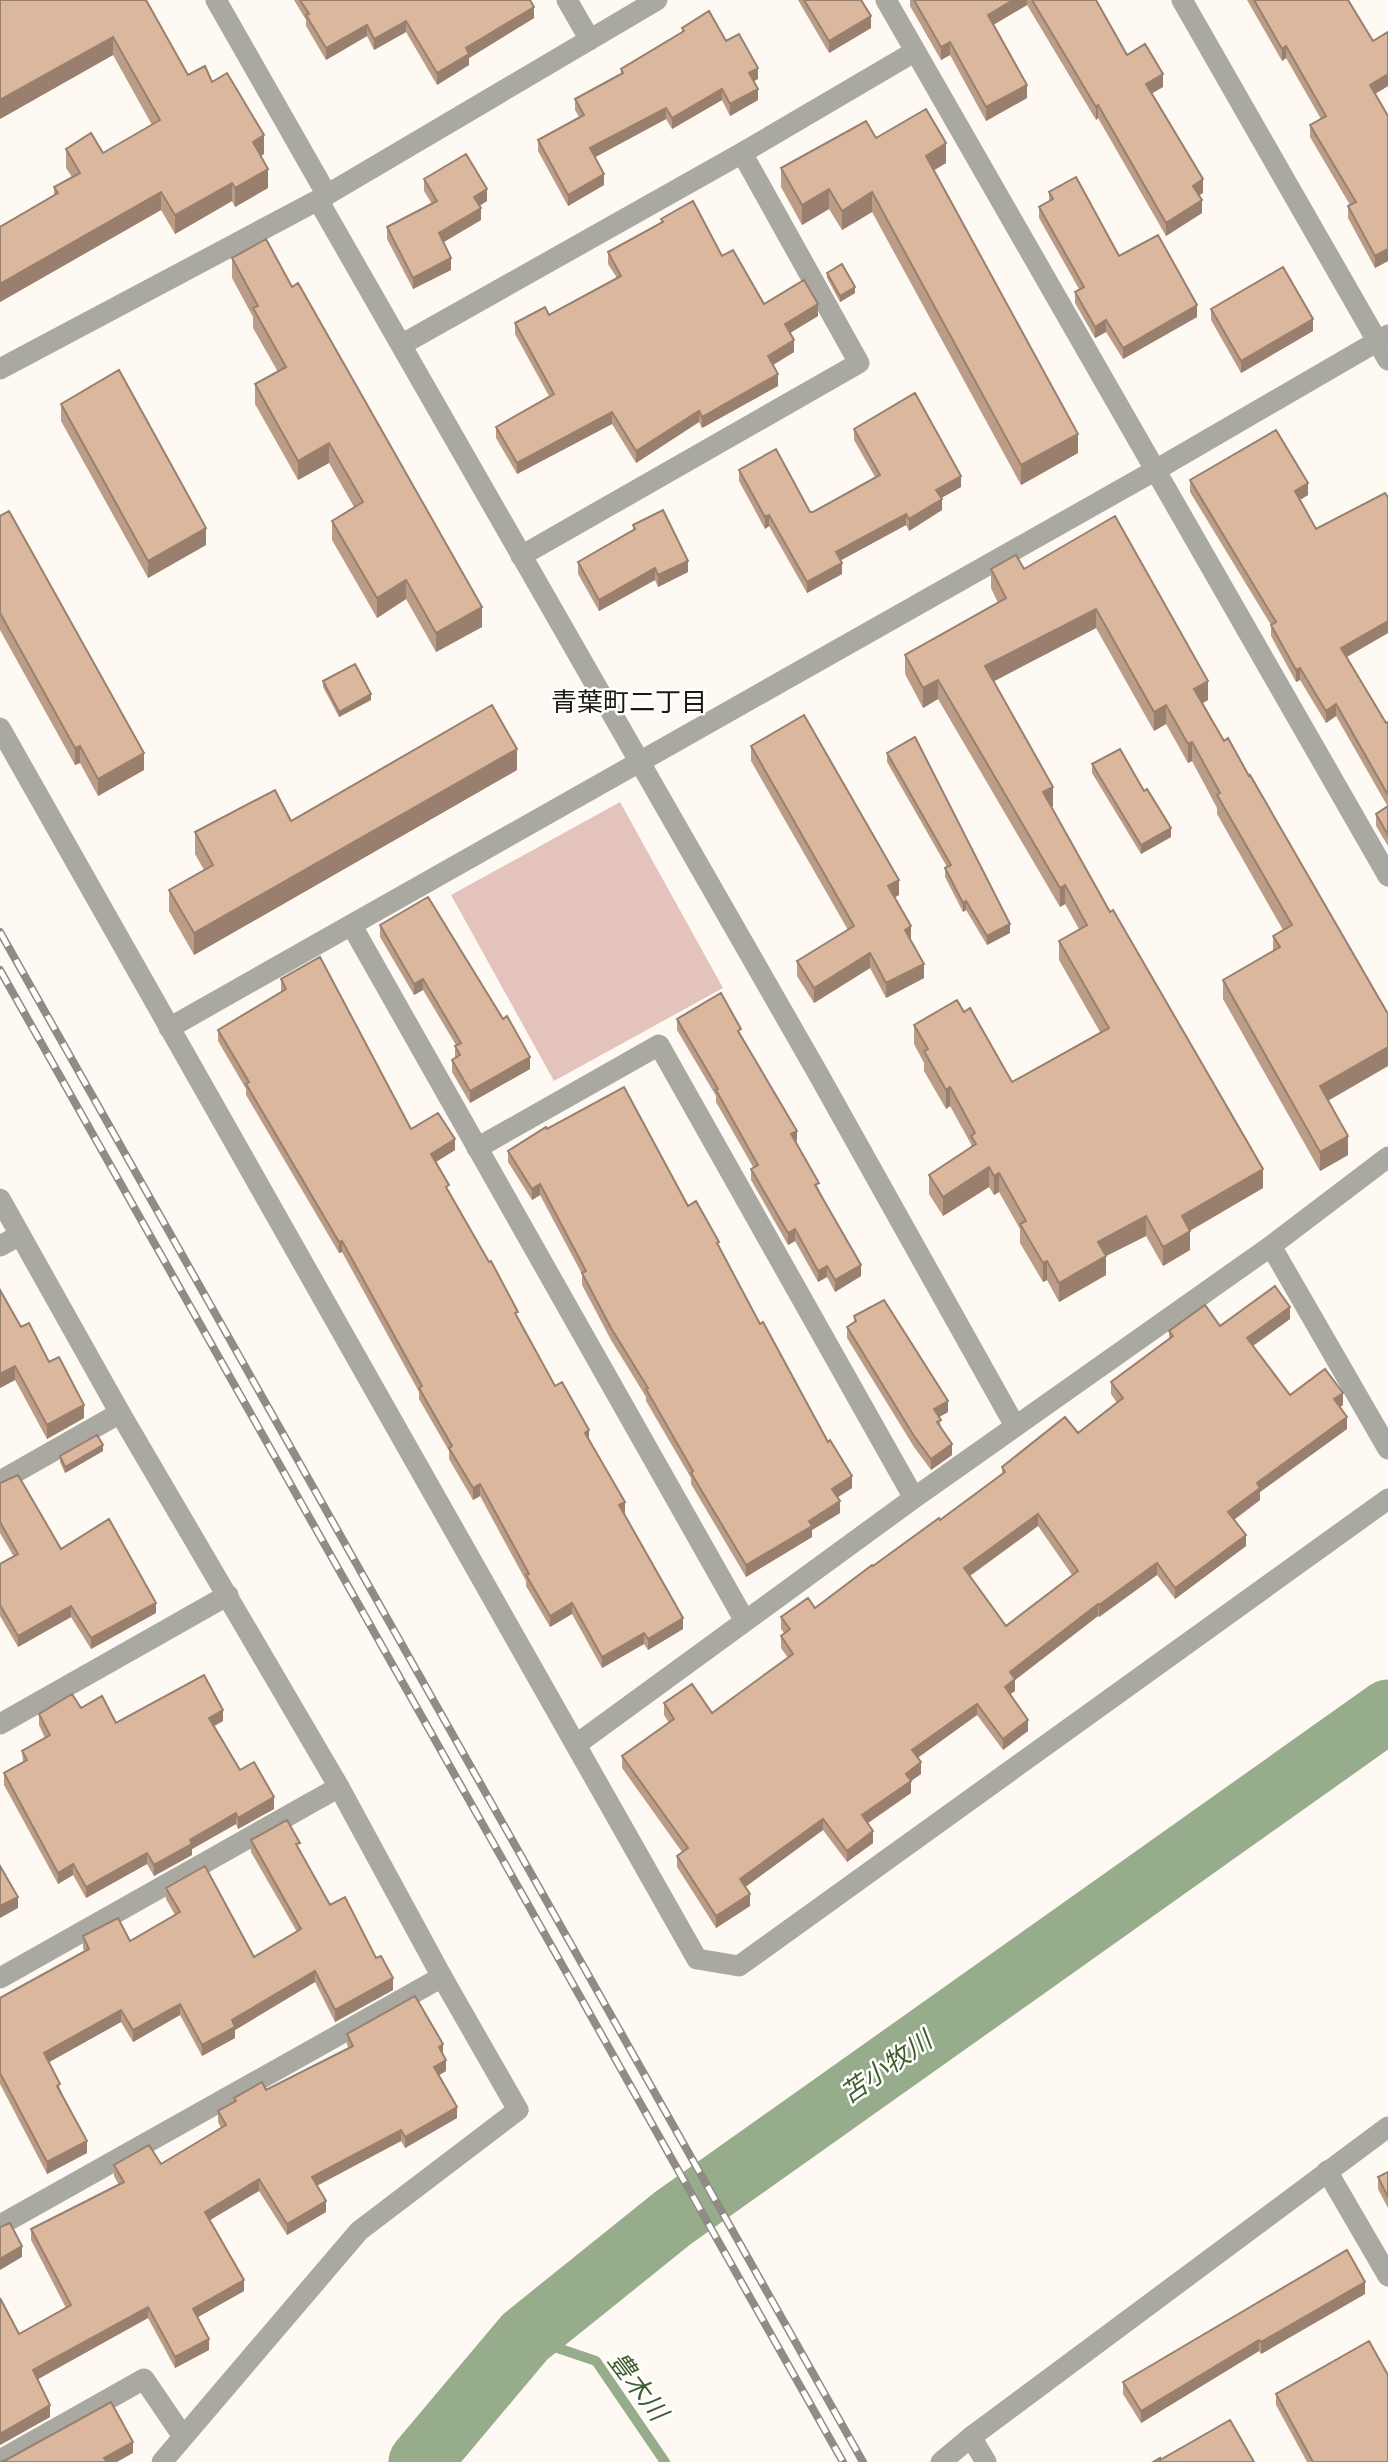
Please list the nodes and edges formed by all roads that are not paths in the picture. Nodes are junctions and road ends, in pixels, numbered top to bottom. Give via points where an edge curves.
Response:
1 (216, 0) edge
2 (567, 0) edge
3 (657, 0) edge
4 (886, 0) edge
5 (1182, 0) edge
6 (590, 40) junction
7 (914, 52) junction
8 (742, 153) junction
9 (322, 197) junction
10 (1383, 338) edge
11 (401, 345) junction
12 (1388, 360) edge
13 (0, 369) edge
14 (1154, 471) junction
15 (521, 556) junction
16 (0, 728) edge
17 (638, 762) junction
18 (1388, 876) edge
19 (352, 926) junction
20 (169, 1028) junction
21 (477, 1148) junction
22 (1388, 1157) edge
23 (0, 1199) edge
24 (20, 1234) junction
25 (0, 1246) edge
26 (1271, 1246) junction
27 (120, 1413) junction
28 (1015, 1426) junction
29 (1388, 1449) edge
30 (0, 1481) edge
31 (914, 1498) junction
32 (1388, 1499) edge
33 (228, 1595) junction
34 (745, 1621) junction
35 (0, 1724) edge
36 (577, 1744) junction
37 (339, 1787) junction
38 (442, 1977) junction
39 (0, 1978) edge
40 (1388, 2127) edge
41 (1327, 2171) junction
42 (0, 2225) edge
43 (1388, 2276) edge
44 (182, 2435) junction
45 (971, 2437) junction
46 (0, 2460) edge
47 (162, 2462) edge
48 (941, 2462) edge
49 (986, 2462) edge

1 - 9 street
2 - 6 street
3 - 6 street
4 - 7 street
5 - 10 street
6 - 9 street
7 - 8 street
7 - 14 street
8 - 11 street
8 - 15 street via 859,363
9 - 11 street
9 - 13 street
10 - 12 street
10 - 14 street
11 - 15 street
14 - 17 street
14 - 18 street
15 - 17 street
16 - 20 street
17 - 19 street
17 - 28 street
19 - 20 street
19 - 21 street
20 - 36 street
21 - 31 street via 659,1045
21 - 34 street
22 - 26 street
23 - 24 street
24 - 25 street
24 - 27 street
26 - 28 street
26 - 29 street
27 - 30 street
27 - 33 street
28 - 31 street
31 - 34 street
32 - 36 street via 739,1966 697,1959
33 - 35 street
33 - 37 street
34 - 36 street
37 - 38 street
37 - 39 street
38 - 42 street
38 - 44 street via 518,2110 359,2231
40 - 41 street
41 - 43 street
41 - 45 street
44 - 46 street via 145,2379
44 - 47 street
45 - 48 street
45 - 49 street

